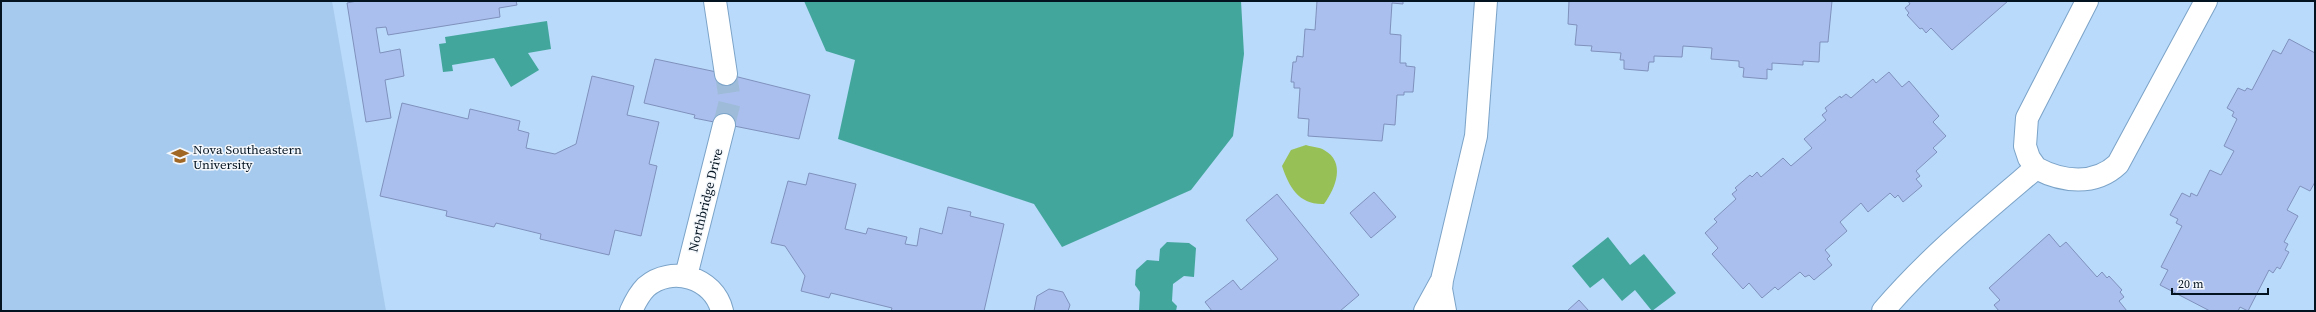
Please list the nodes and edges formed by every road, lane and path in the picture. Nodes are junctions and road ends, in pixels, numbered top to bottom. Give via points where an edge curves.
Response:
1 (715, 1) edge
2 (1486, 1) edge
3 (2087, 1) edge
4 (2206, 1) edge
5 (726, 74) tunnel mouth
6 (724, 125) tunnel mouth
7 (2036, 168) junction
8 (686, 276) junction
9 (1442, 280) junction
10 (1888, 309) edge
11 (631, 311) edge
12 (722, 311) edge
13 (1425, 311) edge
14 (1445, 311) edge

1 - 5 lane
2 - 9 lane via 1476,136
3 - 7 lane via 2027,118 2025,146
4 - 7 lane via 2118,164 2110,172 2086,179 2058,177
6 - 8 lane, Northbridge Drive
7 - 10 lane via 1941,250
8 - 11 lane via 671,276 657,280 645,288
8 - 12 lane via 708,287
9 - 13 lane
9 - 14 lane

